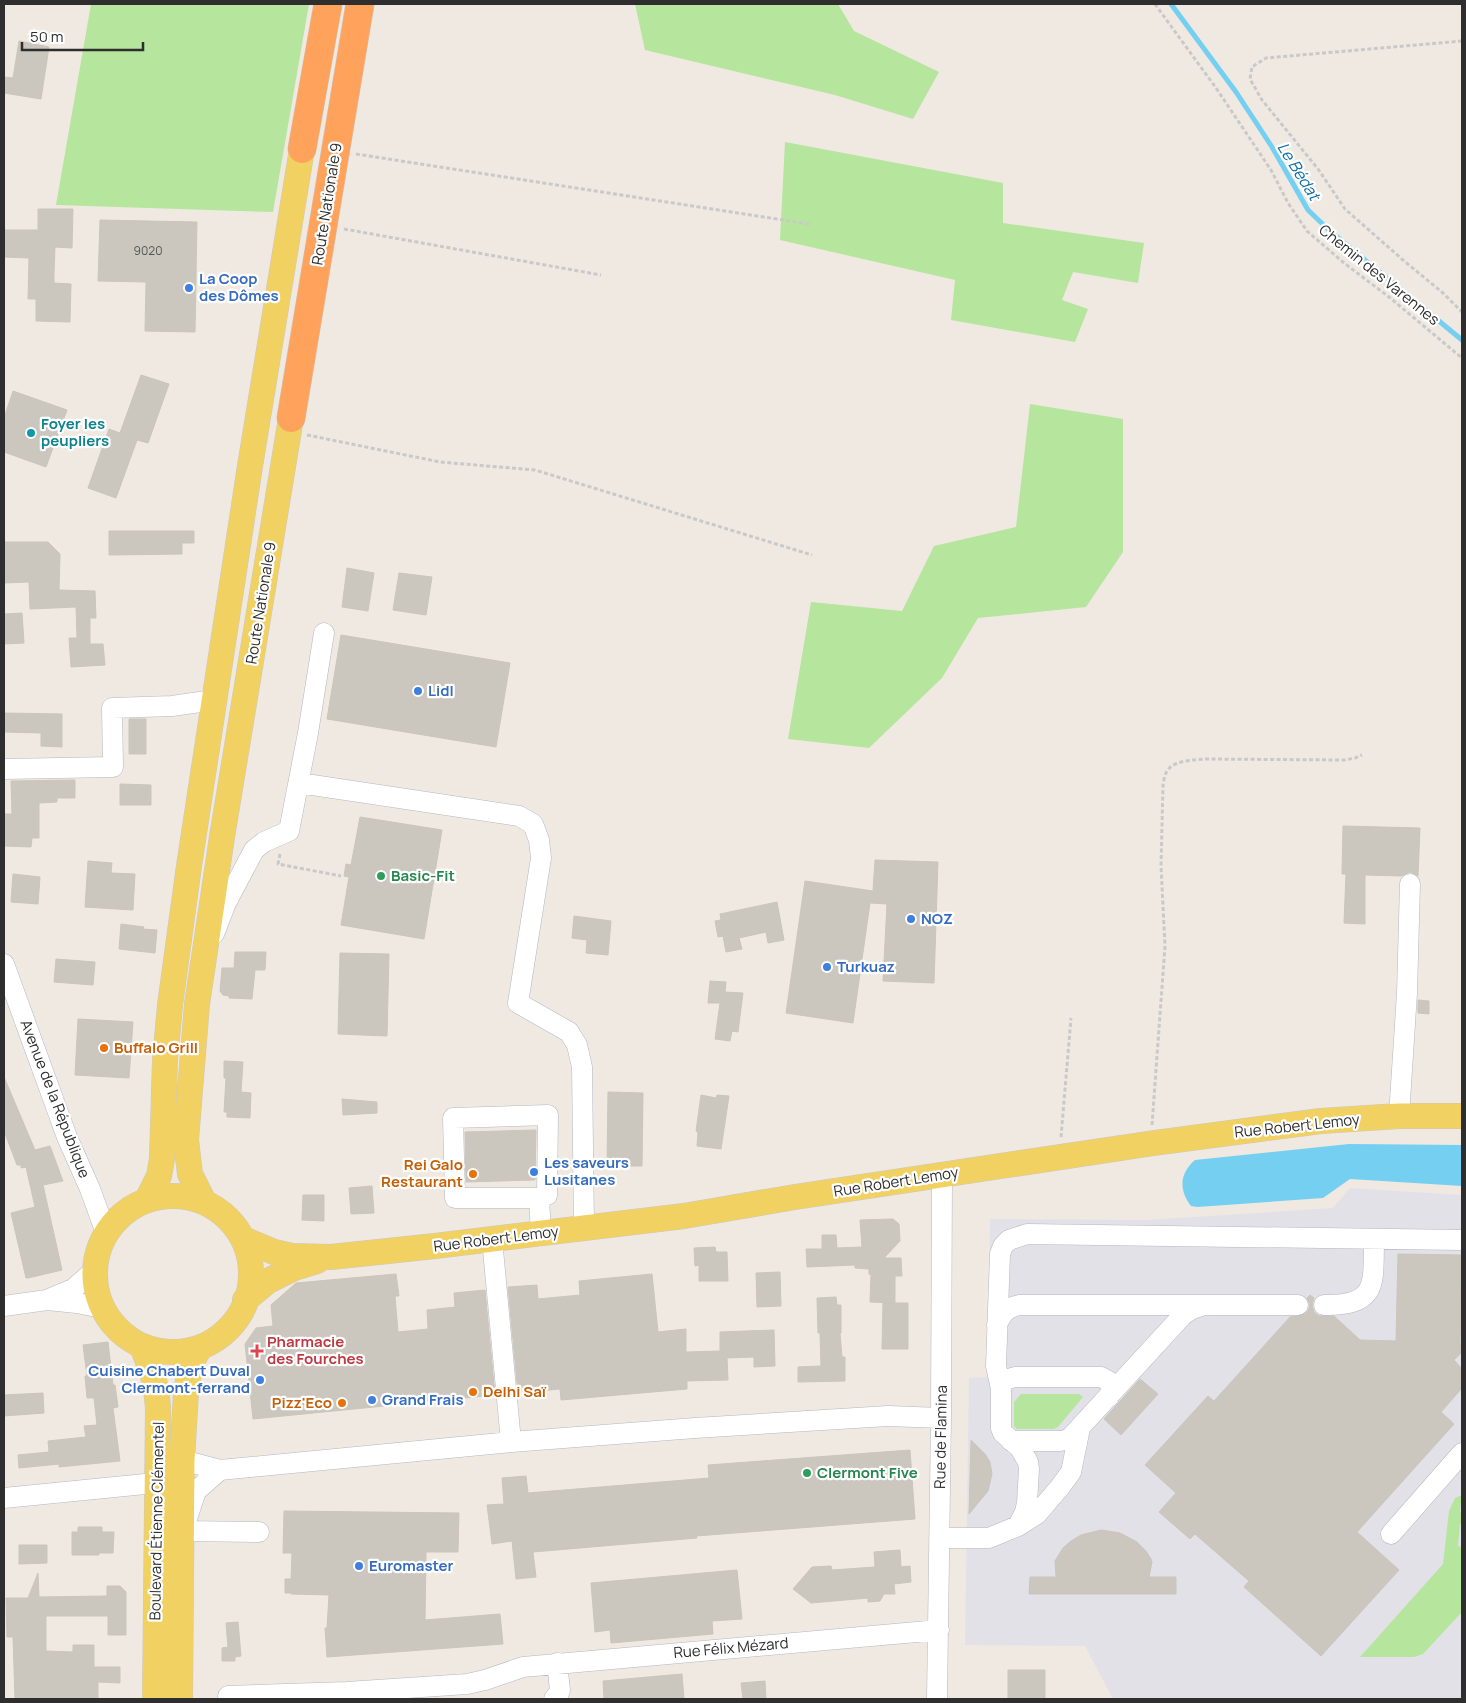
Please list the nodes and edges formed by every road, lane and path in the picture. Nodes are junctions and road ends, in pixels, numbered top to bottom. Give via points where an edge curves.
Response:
1 (328, 4) edge
2 (360, 4) edge
3 (1155, 4) edge
4 (1462, 41) edge
5 (302, 149) joint
6 (336, 150) junction
7 (809, 224) dead end
8 (323, 226) junction
9 (601, 275) dead end
10 (1462, 312) edge
11 (1462, 358) edge
12 (290, 425) junction
13 (812, 555) dead end
14 (324, 633) dead end
15 (214, 700) junction
16 (1362, 755) dead end
17 (4, 768) edge
18 (299, 783) junction
19 (285, 839) junction
20 (341, 876) dead end
21 (1410, 884) dead end
22 (203, 962) junction
23 (4, 964) edge
24 (1070, 1018) dead end
25 (1399, 1116) junction
26 (1462, 1116) edge
27 (1154, 1143) junction
28 (1061, 1157) junction
29 (942, 1176) junction
30 (539, 1198) junction
31 (147, 1200) junction
32 (204, 1202) junction
33 (584, 1228) junction
34 (106, 1233) junction
35 (541, 1233) junction
36 (243, 1239) junction
37 (492, 1239) junction
38 (1374, 1239) junction
39 (1462, 1240) edge
40 (331, 1257) junction
41 (95, 1270) junction
42 (47, 1300) junction
43 (245, 1300) junction
44 (1211, 1304) junction
45 (1298, 1305) dead end
46 (1324, 1305) dead end
47 (4, 1306) edge
48 (102, 1308) junction
49 (998, 1325) junction
50 (142, 1346) junction
51 (200, 1348) junction
52 (1001, 1388) junction
53 (1109, 1397) junction
54 (941, 1418) junction
55 (1080, 1428) junction
56 (1011, 1441) junction
57 (511, 1442) junction
58 (1462, 1453) edge
59 (182, 1460) junction
60 (220, 1470) junction
61 (158, 1484) junction
62 (4, 1498) edge
63 (1018, 1526) junction
64 (183, 1531) junction
65 (259, 1532) dead end
66 (1391, 1534) dead end
67 (940, 1538) junction
68 (939, 1630) junction
69 (557, 1663) junction
70 (228, 1696) dead end
71 (154, 1699) edge
72 (180, 1699) edge
73 (554, 1699) edge
74 (937, 1699) edge

1 - 5 highway
2 - 6 highway, Route Nationale 9
3 - 11 path, Chemin des Varennes via 1221,95 1307,231
4 - 10 path via 1266,58 1252,67 1250,79 1262,100 1318,169 1344,209
5 - 15 main road
6 - 7 path
6 - 8 highway, Route Nationale 9
8 - 9 path
8 - 12 highway, Route Nationale 9
12 - 13 path via 440,462 536,470
12 - 22 main road, Route Nationale 9
14 - 18 street
15 - 17 street via 172,706 112,708 113,767
15 - 31 main road via 170,1005 162,1159
16 - 27 path via 1345,760 1196,760 1174,765 1166,772 1161,866 1165,946 1152,1122
18 - 19 street
18 - 33 street via 520,816 533,824 541,858 518,1003 568,1032 577,1045 582,1067
19 - 20 path via 278,864
19 - 22 street via 264,842 254,850 226,903
21 - 25 street
22 - 32 main road, Route Nationale 9 via 186,1140 190,1174
23 - 34 street, Avenue de la République
24 - 28 path
25 - 26 main road, Rue Robert Lemoy
25 - 27 main road, Rue Robert Lemoy via 1321,1121
27 - 28 main road, Rue Robert Lemoy
28 - 29 main road, Rue Robert Lemoy
29 - 33 main road, Rue Robert Lemoy
29 - 54 street, Rue de Flamina
30 - 30 street via 548,1195 548,1115 453,1118 455,1198
30 - 35 street
31 - 32 main road via 166,1197
31 - 34 main road via 122,1216
32 - 36 main road via 220,1212
33 - 35 main road, Rue Robert Lemoy
34 - 41 main road
35 - 37 main road, Rue Robert Lemoy
36 - 40 main road, Rue Robert Lemoy via 292,1256
36 - 43 main road via 250,1266
37 - 40 main road, Rue Robert Lemoy
37 - 57 street
38 - 39 street
38 - 46 street via 1374,1280 1369,1290 1350,1304
38 - 49 street via 1027,1234 1010,1240 1000,1254
40 - 43 main road, Rue Robert Lemoy via 268,1280
41 - 42 street via 72,1289
41 - 48 main road
42 - 47 street
42 - 48 street
43 - 51 main road via 229,1329
44 - 45 street
44 - 49 street via 1020,1305 1005,1310
44 - 53 street via 1183,1315
48 - 50 main road via 115,1327
49 - 52 street via 996,1366
50 - 51 main road via 174,1353
50 - 61 main road, Boulevard Étienne Clémentel via 157,1389
51 - 59 main road, Boulevard Étienne Clémentel via 191,1362 186,1392
52 - 53 street via 1005,1380 1014,1377 1101,1377 1110,1382
52 - 56 street via 1001,1428
53 - 55 street
54 - 57 street via 823,1419
54 - 67 street, Rue de Flamina
55 - 56 street via 1066,1440
55 - 63 street via 1067,1479 1037,1514
56 - 63 street via 1025,1455 1029,1469 1025,1512
57 - 60 street
58 - 66 street
59 - 60 street
59 - 64 main road, Boulevard Étienne Clémentel
60 - 64 street via 196,1491
61 - 62 street
61 - 71 main road, Boulevard Étienne Clémentel
63 - 67 street via 989,1538
64 - 65 street
64 - 72 main road, Boulevard Étienne Clémentel
67 - 68 street, Rue de Flamina
68 - 69 street, Rue Félix Mézard
68 - 74 street, Rue de Flamina
69 - 70 street, Rue Félix Mézard via 523,1666 466,1684
69 - 73 street via 560,1690

